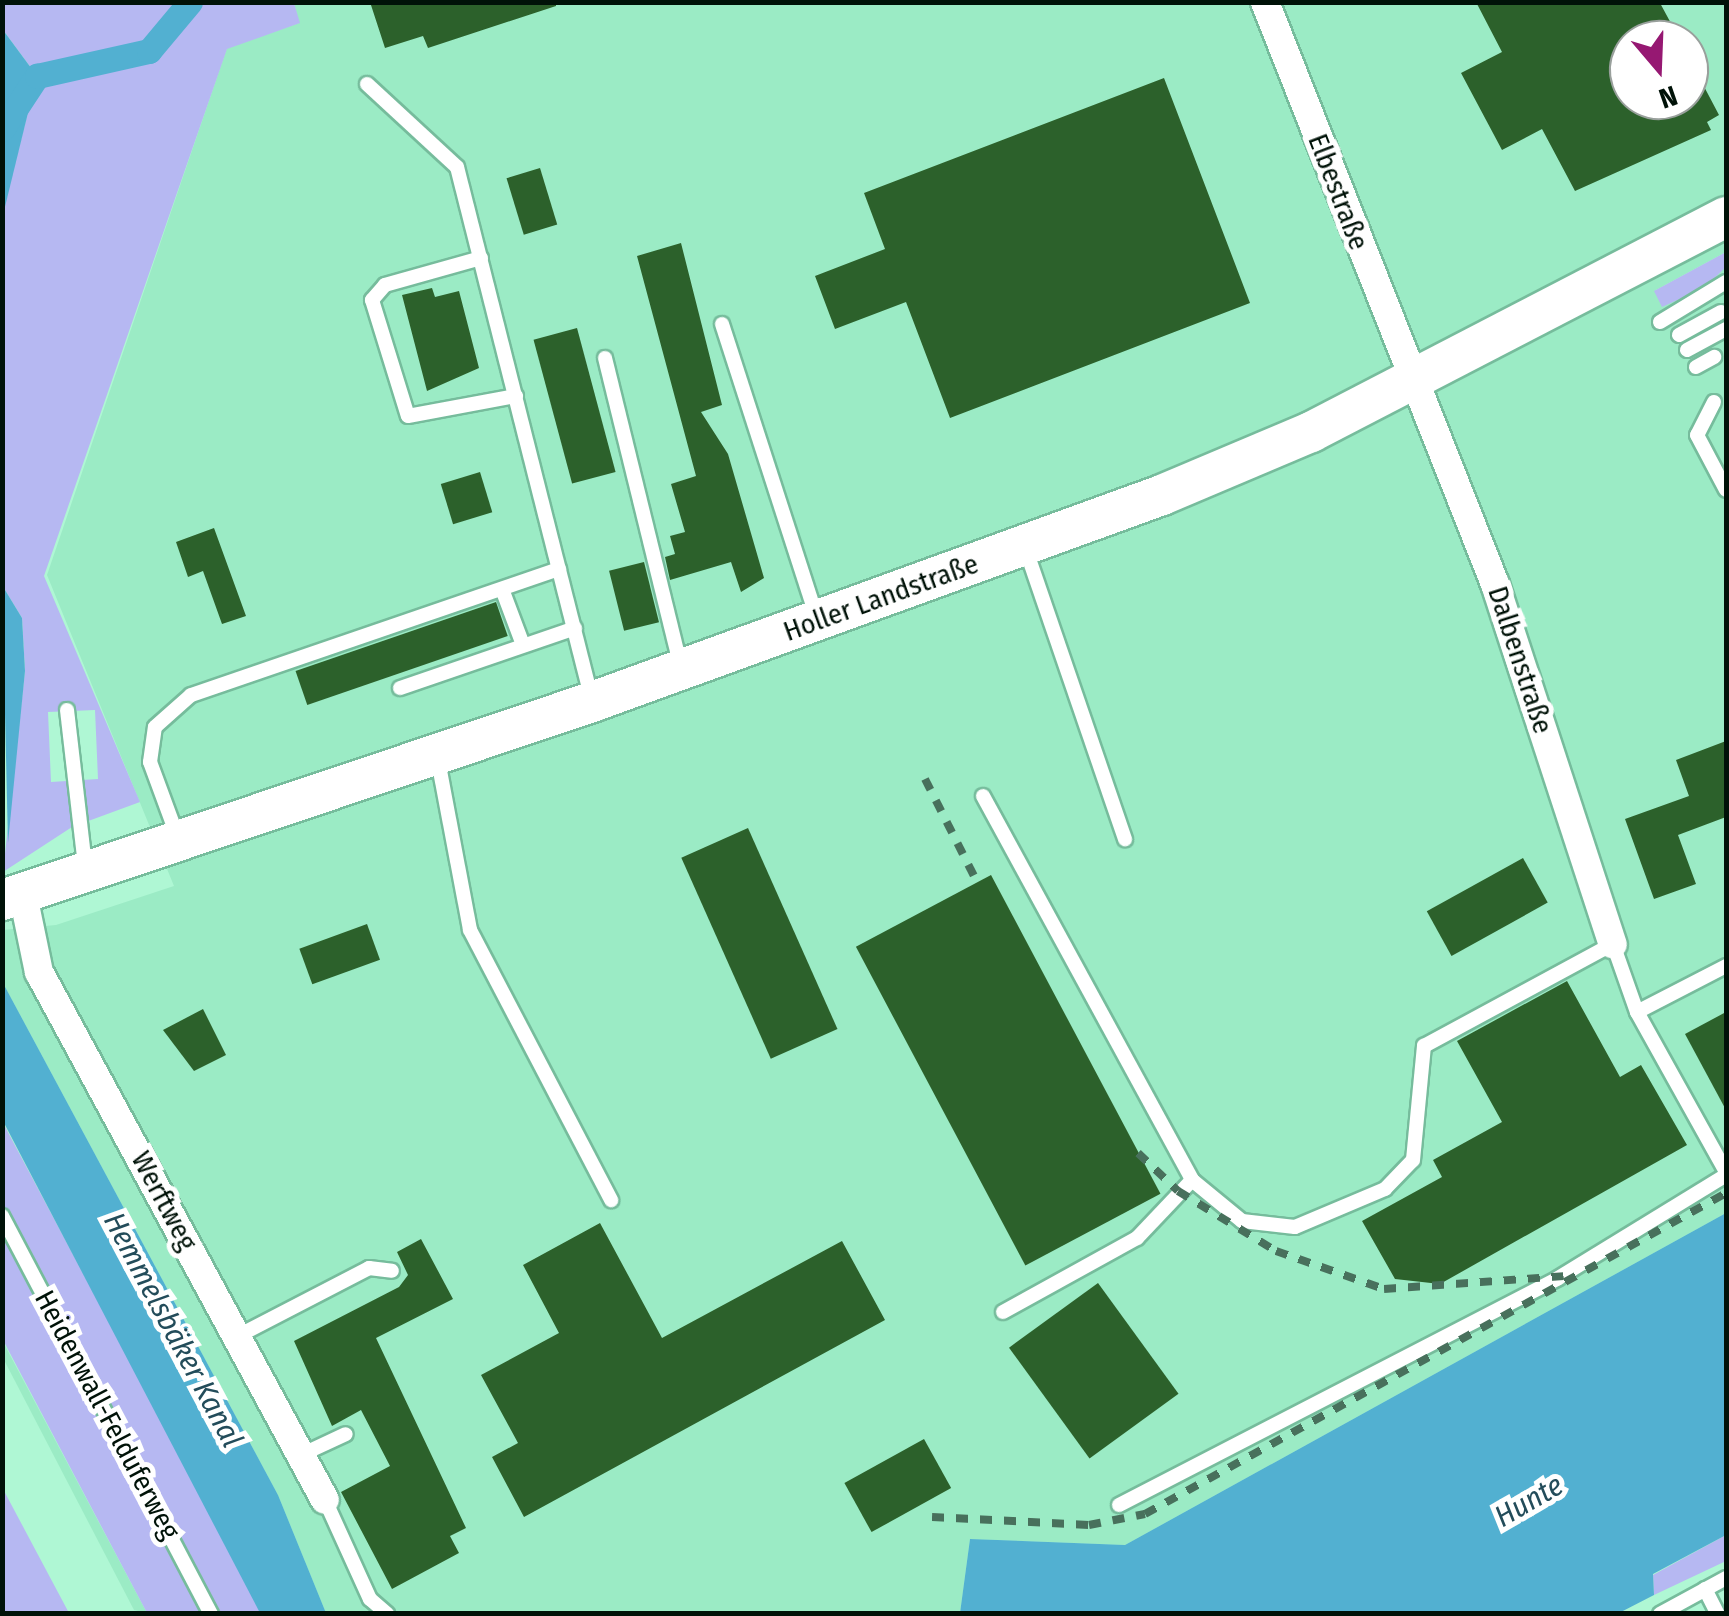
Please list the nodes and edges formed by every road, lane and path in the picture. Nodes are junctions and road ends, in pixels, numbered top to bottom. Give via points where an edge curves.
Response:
1 (1265, 2) edge
2 (367, 84) dead end
3 (1726, 217) edge
4 (481, 258) junction
5 (1726, 282) edge
6 (1721, 312) dead end
7 (1660, 322) dead end
8 (722, 324) dead end
9 (1726, 329) edge
10 (1678, 334) dead end
11 (1686, 350) dead end
12 (1714, 357) dead end
13 (605, 358) dead end
14 (1696, 367) dead end
15 (1414, 381) junction
16 (516, 396) junction
17 (1720, 403) edge
18 (1726, 414) edge
19 (1717, 430) dead end
20 (1726, 490) edge
21 (1024, 546) junction
22 (560, 569) junction
23 (502, 588) junction
24 (818, 621) junction
25 (574, 628) junction
26 (523, 645) junction
27 (681, 670) junction
28 (400, 688) dead end
29 (592, 702) junction
30 (67, 710) dead end
31 (436, 754) junction
32 (984, 796) dead end
33 (178, 839) junction
34 (1125, 839) dead end
35 (86, 872) junction
36 (13, 898) edge
37 (1613, 944) junction
38 (1726, 966) edge
39 (1636, 1012) junction
40 (1726, 1174) edge
41 (1192, 1180) junction
42 (611, 1200) dead end
43 (2, 1216) edge
44 (392, 1271) dead end
45 (1003, 1312) dead end
46 (235, 1338) junction
47 (346, 1434) dead end
48 (303, 1454) junction
49 (325, 1500) joint
50 (1119, 1504) dead end
51 (1726, 1578) edge
52 (1705, 1589) junction
53 (370, 1606) edge
54 (211, 1614) edge
55 (387, 1614) edge
56 (1660, 1614) edge
57 (1718, 1614) edge

1 - 15 street, Elbestraße
2 - 4 lane via 457,167
3 - 15 main road, Holler Landstraße
4 - 16 lane
4 - 16 lane via 385,285 372,300 408,416
5 - 7 lane
6 - 10 lane
8 - 24 lane
9 - 11 lane
12 - 14 lane
13 - 27 lane
15 - 21 main road, Holler Landstraße via 1207,477
15 - 37 street, Dalbenstraße via 1495,584
16 - 22 lane
17 - 18 lane
17 - 19 lane
17 - 20 lane via 1698,435
21 - 24 main road, Holler Landstraße
21 - 34 lane
22 - 23 lane
22 - 25 lane
23 - 26 lane
23 - 33 lane via 191,695 155,728 150,762
24 - 27 main road, Holler Landstraße
25 - 26 lane
25 - 29 lane
26 - 28 lane
27 - 29 main road, Holler Landstraße
29 - 31 main road, Holler Landstraße
30 - 35 lane
31 - 33 main road, Holler Landstraße
31 - 42 lane via 470,930
32 - 41 lane
33 - 35 main road, Holler Landstraße
35 - 36 main road, Holler Landstraße
36 - 46 street, Werftweg via 39,972
37 - 39 lane
37 - 41 lane via 1424,1046 1414,1160 1385,1189 1295,1227 1242,1221
38 - 39 lane
39 - 40 lane
40 - 50 lane via 1558,1278
41 - 45 lane via 1137,1238
43 - 54 lane, Heidenwall-Felduferweg
44 - 46 lane via 370,1268
46 - 48 street, Werftweg
47 - 48 lane
48 - 49 street, Werftweg
49 - 53 lane
51 - 52 lane
52 - 56 lane
52 - 57 lane
53 - 55 lane

